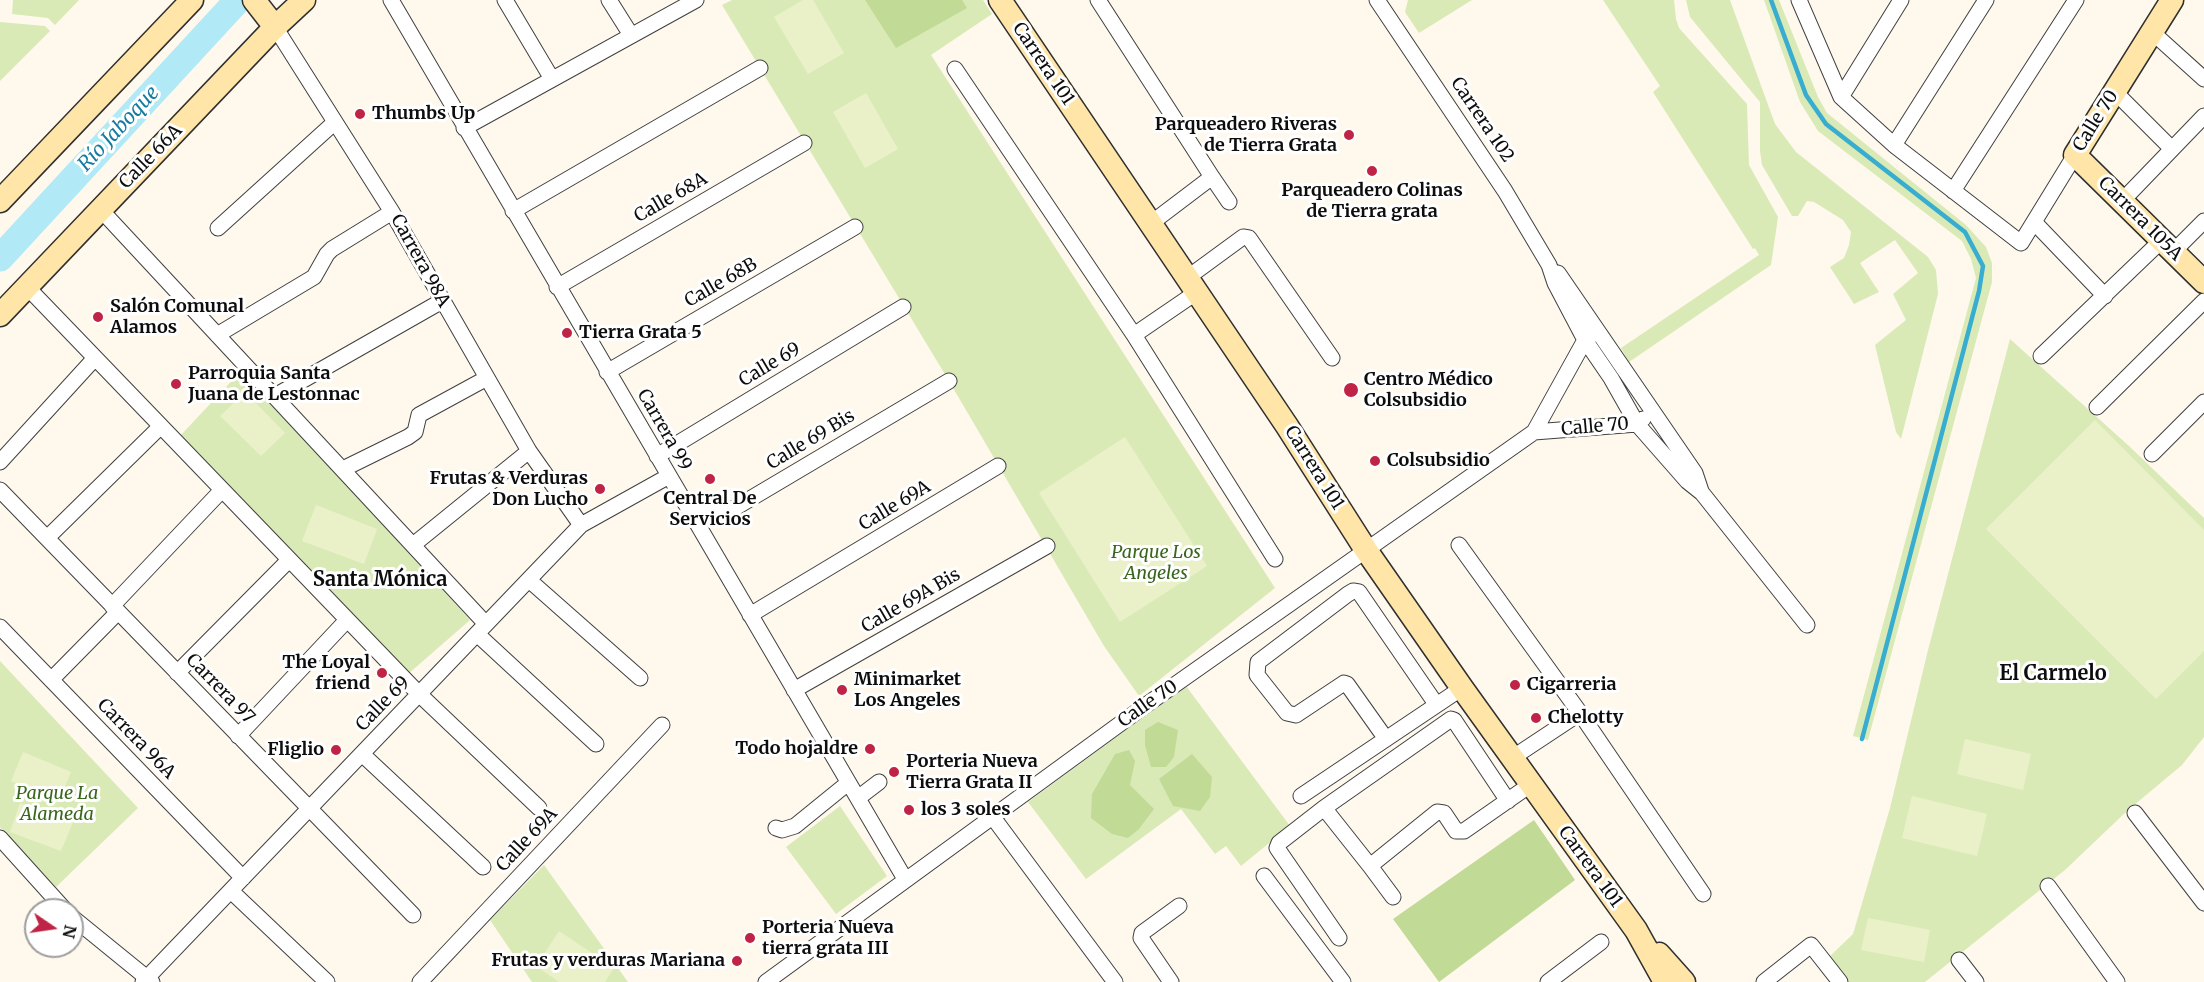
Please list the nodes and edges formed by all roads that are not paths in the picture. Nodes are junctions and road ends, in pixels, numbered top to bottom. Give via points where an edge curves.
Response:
1 (192, 0) edge
2 (254, 0) edge
3 (304, 0) edge
4 (391, 0) edge
5 (505, 0) edge
6 (609, 0) edge
7 (696, 0) edge
8 (1000, 0) edge
9 (1098, 0) edge
10 (1377, 0) edge
11 (1901, 0) edge
12 (1986, 0) edge
13 (2076, 0) edge
14 (2172, 0) edge
15 (1804, 3) edge
16 (272, 23) junction
17 (2152, 32) junction
18 (631, 35) junction
19 (760, 68) dead end
20 (955, 69) dead end
21 (552, 79) junction
22 (2204, 79) edge
23 (2115, 92) junction
24 (1841, 97) junction
25 (2204, 116) edge
26 (335, 122) junction
27 (464, 128) junction
28 (804, 143) dead end
29 (1894, 145) junction
30 (2172, 149) junction
31 (2075, 155) junction
32 (1212, 177) junction
33 (1953, 192) junction
34 (0, 201) edge
35 (2122, 201) junction
36 (1229, 202) dead end
37 (101, 210) junction
38 (513, 211) junction
39 (392, 212) junction
40 (2204, 221) edge
41 (2034, 222) junction
42 (1150, 224) junction
43 (855, 227) dead end
44 (218, 228) dead end
45 (2168, 246) junction
46 (2204, 282) edge
47 (1192, 285) junction
48 (27, 287) junction
49 (557, 287) junction
50 (2105, 296) junction
51 (442, 301) junction
52 (2204, 301) edge
53 (903, 307) dead end
54 (0, 315) edge
55 (217, 335) junction
56 (1134, 335) junction
57 (1591, 336) junction
58 (2041, 356) dead end
59 (95, 358) junction
60 (1332, 358) dead end
61 (607, 372) junction
62 (487, 378) junction
63 (949, 381) dead end
64 (274, 396) junction
65 (2204, 402) edge
66 (2097, 407) dead end
67 (1652, 412) junction
68 (1637, 424) junction
69 (160, 426) junction
70 (1534, 432) junction
71 (529, 452) junction
72 (2152, 454) dead end
73 (657, 456) junction
74 (0, 462) edge
75 (999, 466) dead end
76 (342, 470) junction
77 (669, 476) junction
78 (0, 490) edge
79 (222, 490) junction
80 (1702, 493) junction
81 (688, 509) junction
82 (581, 525) junction
83 (47, 538) junction
84 (413, 545) junction
85 (1047, 546) dead end
86 (1459, 546) dead end
87 (1366, 550) junction
88 (1275, 559) dead end
89 (289, 560) junction
90 (528, 580) junction
91 (115, 609) junction
92 (750, 615) junction
93 (347, 620) junction
94 (1807, 625) dead end
95 (0, 627) edge
96 (482, 629) junction
97 (177, 673) junction
98 (640, 678) dead end
99 (51, 680) junction
100 (1461, 688) junction
101 (794, 690) junction
102 (419, 694) junction
103 (1436, 704) junction
104 (1580, 713) junction
105 (662, 725) dead end
106 (238, 736) junction
107 (1386, 739) junction
108 (596, 744) dead end
109 (362, 754) junction
110 (1512, 758) junction
111 (879, 782) dead end
112 (848, 783) junction
113 (1530, 784) junction
114 (1301, 796) dead end
115 (858, 798) junction
116 (1508, 801) junction
117 (1324, 807) junction
118 (539, 808) dead end
119 (309, 809) junction
120 (2135, 813) dead end
121 (992, 816) junction
122 (776, 828) dead end
123 (0, 838) edge
124 (1370, 866) junction
125 (483, 867) dead end
126 (1264, 876) dead end
127 (243, 878) junction
128 (905, 879) junction
129 (2048, 886) dead end
130 (231, 891) junction
131 (1703, 894) dead end
132 (1393, 897) dead end
133 (54, 898) edge
134 (2204, 903) edge
135 (1179, 906) dead end
136 (413, 915) dead end
137 (84, 927) edge
138 (1636, 930) junction
139 (1340, 938) dead end
140 (1601, 942) dead end
141 (1959, 960) dead end
142 (148, 981) edge
143 (327, 982) edge
144 (420, 982) edge
145 (766, 982) edge
146 (1115, 982) edge
147 (1171, 982) edge
148 (1343, 982) edge
149 (1548, 982) edge
150 (1665, 982) edge
151 (1684, 982) edge
152 (1764, 982) edge
153 (1839, 982) edge
154 (1976, 982) edge
155 (2117, 982) edge

1 - 34 street
2 - 16 street, Carrera 98A
3 - 16 street, Calle 66A
4 - 27 street, Carrera 99
5 - 21 street
6 - 18 street
7 - 18 street
8 - 42 street, Carrera 101
9 - 32 street
10 - 57 street, Carrera 102 via 1505,191 1549,265 1555,283
11 - 24 street
12 - 29 street
13 - 33 street
14 - 17 street, Calle 70
15 - 24 street
16 - 26 street, Carrera 98A
16 - 37 street, Calle 66A
17 - 22 street
17 - 23 street, Calle 70
18 - 21 street
19 - 38 street
20 - 56 street
21 - 27 street
23 - 30 street
23 - 31 street, Calle 70
24 - 29 street
25 - 30 street
26 - 39 street, Carrera 98A
26 - 44 street
27 - 38 street, Carrera 99
28 - 49 street, Calle 68A
29 - 33 street
30 - 35 street
31 - 35 street, Carrera 105A
31 - 41 street, Calle 70
32 - 36 street
32 - 42 street
33 - 41 street, Calle 70 via 2021,243
35 - 45 street, Carrera 105A
37 - 48 street, Calle 66A
37 - 55 street
38 - 49 street, Carrera 99
39 - 51 street, Carrera 98A
39 - 55 street via 332,249 314,277
40 - 45 street
41 - 50 street
42 - 47 street, Carrera 101
43 - 61 street, Calle 68B
45 - 46 street, Carrera 105A
45 - 50 street
47 - 56 street
47 - 60 street via 1243,237 1250,238
47 - 87 street, Carrera 101
48 - 54 street, Calle 66A
48 - 59 street
49 - 61 street, Carrera 99
50 - 58 street
51 - 62 street, Carrera 98A
51 - 64 street
52 - 66 street
53 - 73 street, Calle 69
55 - 64 street
56 - 88 street
57 - 67 street, Carrera 102
57 - 68 street, Carrera 102
57 - 70 street, Calle 70
59 - 69 street
59 - 74 street
61 - 73 street, Carrera 99
62 - 71 street, Carrera 98A
62 - 76 street via 419,415 415,432 408,437
63 - 81 street, Calle 69 Bis via 728,512 706,514
64 - 76 street
65 - 72 street
67 - 68 street, Calle 70
67 - 80 street, Carrera 102 via 1695,473
68 - 70 street, Calle 70
68 - 80 street, Carrera 102
69 - 79 street
69 - 83 street
70 - 87 street, Calle 70
71 - 82 street, Carrera 98A
71 - 84 street
73 - 77 street, Carrera 99
75 - 92 street, Calle 69A
76 - 84 street
77 - 81 street, Carrera 99
77 - 82 street, Calle 69
78 - 83 street, Carrera 97
79 - 89 street
79 - 91 street
80 - 94 street, Carrera 102
81 - 92 street, Carrera 99
82 - 90 street, Calle 69
83 - 91 street, Carrera 97
84 - 96 street
85 - 101 street, Calle 69A Bis
86 - 104 street
87 - 100 street, Carrera 101
87 - 121 street, Calle 70
89 - 93 street
89 - 97 street
90 - 96 street, Calle 69
90 - 98 street
91 - 97 street, Carrera 97
91 - 99 street
92 - 101 street, Carrera 99
93 - 102 street
93 - 106 street
95 - 99 street, Carrera 96A
96 - 102 street, Calle 69
96 - 108 street
97 - 106 street, Carrera 97
99 - 127 street, Carrera 96A
100 - 103 street
100 - 110 street, Carrera 101
101 - 112 street, Carrera 99
102 - 109 street, Calle 69
102 - 118 street
103 - 107 street
103 - 107 street via 1359,592 1348,594 1258,662 1257,675 1287,713 1296,715 1344,683
104 - 110 street
104 - 131 street
105 - 144 street, Calle 69A
106 - 119 street, Carrera 97
107 - 114 street
109 - 119 street, Calle 69
109 - 125 street
110 - 113 street, Carrera 101
111 - 115 street
112 - 115 street, Carrera 99
112 - 122 street via 795,825
113 - 116 street
113 - 138 street, Carrera 101
115 - 128 street, Carrera 99
116 - 117 street via 1451,719
116 - 124 street via 1464,831 1456,831 1444,813 1437,812
117 - 124 street
117 - 139 street via 1277,848
119 - 127 street, Calle 69
119 - 136 street, Carrera 97
120 - 134 street
121 - 128 street, Calle 70
121 - 146 street
123 - 133 street
124 - 132 street
126 - 148 street
127 - 130 street, Calle 69
128 - 145 street, Calle 70
129 - 155 street
130 - 142 street, Calle 69
130 - 143 street
135 - 147 street via 1142,933 1141,938
137 - 142 street
138 - 150 street, Carrera 101
138 - 151 street, Carrera 101
140 - 149 street
141 - 154 street
152 - 153 street via 1811,945

